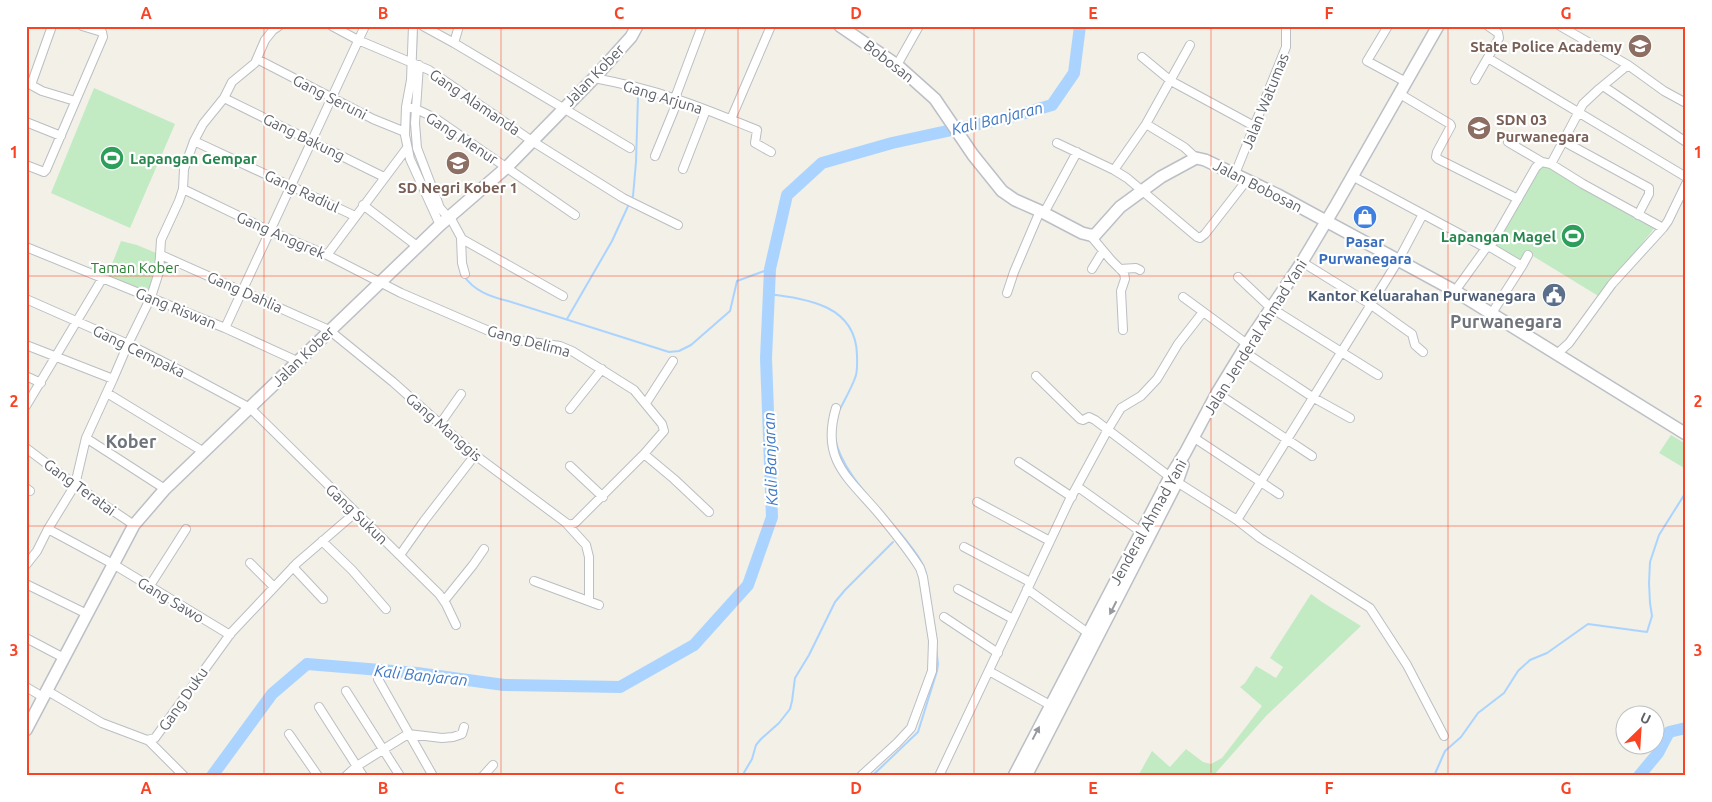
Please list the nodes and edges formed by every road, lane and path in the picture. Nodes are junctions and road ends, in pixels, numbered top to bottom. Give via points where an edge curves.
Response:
1 (52, 26) edge
2 (82, 26) edge
3 (332, 26) edge
4 (365, 26) edge
5 (413, 26) edge
6 (423, 26) edge
7 (459, 26) edge
8 (637, 26) edge
9 (702, 26) edge
10 (771, 26) edge
11 (840, 26) edge
12 (919, 26) edge
13 (1286, 26) edge
14 (1388, 26) edge
15 (1438, 26) edge
16 (1488, 26) edge
17 (1560, 26) edge
18 (273, 27) edge
19 (358, 40) junction
20 (454, 43) junction
21 (1190, 45) dead end
22 (1142, 57) dead end
23 (1488, 58) junction
24 (257, 59) junction
25 (415, 64) junction
26 (896, 65) junction
27 (1628, 65) junction
28 (594, 78) junction
29 (1476, 80) dead end
30 (1171, 81) junction
31 (1406, 82) junction
32 (1603, 86) junction
33 (1400, 94) junction
34 (224, 98) junction
35 (332, 98) junction
36 (677, 99) junction
37 (75, 101) junction
38 (1686, 103) edge
39 (412, 108) junction
40 (564, 108) junction
41 (706, 110) junction
42 (1578, 112) junction
43 (731, 119) junction
44 (26, 122) edge
45 (1146, 124) junction
46 (1254, 126) junction
47 (405, 132) junction
48 (61, 136) junction
49 (312, 140) junction
50 (194, 141) junction
51 (532, 141) junction
52 (1563, 141) junction
53 (1508, 142) dead end
54 (1686, 142) edge
55 (1057, 143) dead end
56 (407, 148) junction
57 (630, 148) dead end
58 (771, 152) dead end
59 (1077, 152) junction
60 (655, 156) dead end
61 (1196, 158) junction
62 (1542, 162) junction
63 (1551, 164) junction
64 (26, 165) edge
65 (507, 167) junction
66 (683, 169) dead end
67 (1114, 170) junction
68 (1234, 174) junction
69 (1352, 176) junction
70 (384, 177) junction
71 (1686, 177) edge
72 (1246, 180) junction
73 (1686, 184) edge
74 (291, 185) junction
75 (183, 189) junction
76 (1141, 191) junction
77 (1518, 199) junction
78 (363, 205) junction
79 (1042, 212) junction
80 (1423, 214) junction
81 (575, 215) dead end
82 (1638, 215) junction
83 (355, 216) junction
84 (446, 220) junction
85 (1326, 221) junction
86 (678, 225) dead end
87 (1663, 228) junction
88 (270, 231) junction
89 (1090, 235) junction
90 (461, 238) junction
91 (417, 246) junction
92 (26, 247) edge
93 (1488, 248) junction
94 (1102, 251) junction
95 (161, 255) junction
96 (326, 255) junction
97 (1528, 256) dead end
98 (1398, 260) junction
99 (1302, 262) junction
100 (1522, 266) junction
101 (1120, 268) junction
102 (1092, 269) dead end
103 (1140, 270) dead end
104 (465, 274) dead end
105 (1238, 277) dead end
106 (102, 278) junction
107 (379, 282) junction
108 (242, 291) junction
109 (1455, 291) junction
110 (1007, 294) dead end
111 (563, 296) dead end
112 (151, 297) junction
113 (1183, 297) dead end
114 (26, 299) edge
115 (1370, 304) junction
116 (1271, 308) junction
117 (1203, 312) junction
118 (1492, 313) junction
119 (78, 321) junction
120 (225, 328) junction
121 (329, 330) junction
122 (1123, 330) dead end
123 (128, 344) junction
124 (26, 345) edge
125 (1245, 348) junction
126 (1340, 352) junction
127 (1423, 352) dead end
128 (1558, 354) junction
129 (57, 357) junction
130 (296, 361) junction
131 (673, 361) dead end
132 (602, 369) junction
133 (1378, 375) dead end
134 (26, 376) edge
135 (1036, 376) dead end
136 (114, 379) junction
137 (41, 383) junction
138 (107, 393) junction
139 (1217, 393) junction
140 (461, 394) dead end
141 (1314, 398) junction
142 (646, 403) junction
143 (26, 406) edge
144 (250, 408) junction
145 (836, 408) dead end
146 (570, 409) dead end
147 (1350, 418) dead end
148 (440, 424) junction
149 (1107, 431) junction
150 (1686, 434) edge
151 (1193, 437) junction
152 (86, 438) junction
153 (1288, 440) junction
154 (26, 448) edge
155 (204, 452) junction
156 (1185, 453) joint
157 (644, 454) junction
158 (475, 455) junction
159 (1312, 456) dead end
160 (1019, 462) dead end
161 (570, 466) dead end
162 (1174, 479) junction
163 (1262, 481) junction
164 (75, 485) junction
165 (1078, 486) junction
166 (165, 489) junction
167 (1279, 494) dead end
168 (603, 497) junction
169 (1072, 497) junction
170 (977, 502) dead end
171 (709, 512) dead end
172 (355, 513) junction
173 (1237, 520) junction
174 (564, 522) junction
175 (134, 525) junction
176 (48, 529) junction
177 (186, 529) dead end
178 (1141, 532) junction
179 (322, 541) junction
180 (1050, 541) junction
181 (964, 547) dead end
182 (484, 549) dead end
183 (400, 555) junction
184 (250, 563) dead end
185 (113, 564) junction
186 (26, 565) edge
187 (293, 567) junction
188 (534, 581) dead end
189 (26, 584) edge
190 (1029, 585) junction
191 (149, 587) junction
192 (274, 587) junction
193 (958, 589) dead end
194 (323, 599) dead end
195 (444, 600) junction
196 (590, 601) junction
197 (599, 605) dead end
198 (386, 609) dead end
199 (87, 614) junction
200 (944, 617) dead end
201 (1013, 619) junction
202 (456, 625) dead end
203 (1088, 633) junction
204 (230, 635) junction
205 (26, 638) edge
206 (998, 653) junction
207 (64, 658) junction
208 (989, 671) junction
209 (378, 679) dead end
210 (26, 688) edge
211 (346, 691) dead end
212 (45, 694) junction
213 (1050, 705) junction
214 (319, 707) dead end
215 (464, 727) dead end
216 (26, 730) edge
217 (289, 734) dead end
218 (408, 734) junction
219 (1444, 736) dead end
220 (149, 740) junction
221 (384, 749) junction
222 (493, 765) dead end
223 (357, 766) junction
224 (1020, 774) edge
225 (184, 776) edge
226 (318, 776) edge
227 (346, 776) edge
228 (364, 776) edge
229 (400, 776) edge
230 (433, 776) edge
231 (483, 776) edge
232 (861, 776) edge
233 (938, 776) edge

1 - 37 street via 32,85
2 - 37 street via 102,32 104,36
3 - 19 street, Gang Alamanda
4 - 19 street
5 - 25 street
6 - 20 street
7 - 20 street
8 - 28 street, Jalan Kober
9 - 36 street
10 - 43 street
11 - 26 street, Bobosan
12 - 26 street
13 - 46 street, Jalan Watumas via 1286,48
14 - 31 street via 1367,61
15 - 31 street, Jalan Jenderal Ahmad Yani
16 - 23 street via 1500,35
17 - 27 street
18 - 24 street
19 - 25 street, Gang Alamanda
19 - 35 street
20 - 40 street
21 - 30 street
22 - 30 street
23 - 29 street
23 - 42 street
24 - 34 street via 232,82
24 - 35 street, Gang Seruni
25 - 39 street
25 - 51 street, Gang Alamanda
26 - 79 street, Bobosan via 935,100 1002,191
27 - 32 street
27 - 38 street
28 - 36 street, Gang Arjuna
28 - 40 street, Jalan Kober
30 - 45 street
30 - 46 street
31 - 33 street, Jalan Jenderal Ahmad Yani
32 - 42 street
32 - 54 street
33 - 69 street, Jalan Jenderal Ahmad Yani
33 - 77 street via 1450,124 1436,157 1438,159
34 - 49 street, Gang Bakung
34 - 50 street
35 - 47 street, Gang Seruni
35 - 49 street
36 - 41 street, Gang Arjuna
36 - 60 street
37 - 48 street
39 - 47 street
39 - 65 street, Gang Menur via 435,118
39 - 84 street via 417,148
40 - 51 street, Jalan Kober
40 - 57 street
41 - 43 street, Gang Arjuna
41 - 66 street
42 - 52 street
42 - 71 street
43 - 58 street, Gang Arjuna via 757,130 755,143
44 - 48 street
45 - 61 street
45 - 67 street
46 - 68 street, Jalan Watumas
47 - 56 street
48 - 64 street via 44,172
49 - 70 street, Gang Bakung
49 - 74 street
50 - 74 street, Gang Radiul
50 - 75 street via 184,169
51 - 65 street, Jalan Kober
51 - 86 street, Gang Alamanda via 623,198
52 - 63 street
52 - 82 street via 1649,188
53 - 62 street
55 - 59 street
56 - 70 street
56 - 84 street via 424,191
59 - 67 street
59 - 79 street
61 - 68 street, Jalan Bobosan
61 - 76 street, Jalan Bobosan
62 - 63 street
62 - 77 street
63 - 82 street
65 - 81 street, Gang Menur
65 - 84 street, Jalan Kober
67 - 76 street
68 - 72 street, Jalan Bobosan
69 - 80 street
69 - 85 street, Jalan Jenderal Ahmad Yani
70 - 78 street
72 - 76 street via 1200,238
72 - 85 street, Jalan Bobosan
73 - 87 street
74 - 83 street, Gang Radiul
74 - 88 street
75 - 88 street, Gang Anggrek
75 - 95 street via 174,216 163,233
76 - 89 street, Jalan Bobosan via 1120,207 1098,233
77 - 93 street
78 - 83 street
78 - 91 street
79 - 89 street
79 - 110 street
80 - 93 street
80 - 98 street
82 - 87 street
83 - 96 street
84 - 90 street
84 - 91 street, Jalan Kober
85 - 98 street, Jalan Bobosan
85 - 99 street, Jalan Jenderal Ahmad Yani
87 - 128 street via 1612,284
88 - 96 street, Gang Anggrek
88 - 108 street
89 - 94 street
90 - 104 street
90 - 111 street
91 - 107 street, Jalan Kober
92 - 106 street, Gang Riswan
93 - 100 street
93 - 109 street
94 - 101 street
94 - 102 street
95 - 108 street, Gang Dahlia
95 - 112 street
96 - 107 street, Gang Anggrek
97 - 100 street
98 - 109 street, Jalan Bobosan
98 - 115 street
99 - 115 street
99 - 116 street, Jalan Jenderal Ahmad Yani
100 - 118 street
101 - 103 street
101 - 122 street via 1125,279 1122,290
105 - 116 street
106 - 112 street, Gang Riswan
106 - 119 street
107 - 121 street, Jalan Kober
107 - 132 street, Gang Delima via 488,331 572,350
108 - 120 street
108 - 121 street, Gang Dahlia
109 - 118 street, Jalan Bobosan
112 - 120 street, Gang Riswan
112 - 123 street
113 - 117 street
114 - 119 street, Gang Cempaka
115 - 126 street
115 - 127 street via 1412,334 1415,345
116 - 125 street, Jalan Jenderal Ahmad Yani
116 - 126 street
117 - 125 street
117 - 149 street via 1157,379 1141,396 1121,408
118 - 128 street, Jalan Bobosan
119 - 123 street, Gang Cempaka
119 - 129 street
120 - 130 street, Gang Riswan
121 - 130 street, Jalan Kober
121 - 148 street, Gang Manggis
123 - 136 street
123 - 144 street, Gang Cempaka
124 - 129 street
125 - 139 street, Jalan Jenderal Ahmad Yani
125 - 141 street
126 - 133 street
126 - 141 street
128 - 150 street, Jalan Bobosan
129 - 136 street
129 - 137 street
130 - 144 street, Jalan Kober
131 - 142 street
132 - 142 street, Gang Delima via 634,390
132 - 146 street
134 - 137 street
135 - 149 street via 1080,419 1091,417
136 - 138 street
137 - 143 street
138 - 152 street
138 - 155 street
139 - 151 street, Jalan Jenderal Ahmad Yani
139 - 153 street
140 - 148 street
141 - 147 street
141 - 153 street
142 - 157 street, Gang Delima via 664,431
144 - 155 street, Jalan Kober
144 - 172 street, Gang Sukun
145 - 232 street via 831,435 840,469 920,568 933,641 932,671 911,728
148 - 158 street, Gang Manggis
149 - 162 street
149 - 165 street
151 - 156 street, Jalan Jenderal Ahmad Yani
151 - 163 street
152 - 164 street
152 - 166 street
153 - 159 street
153 - 163 street
154 - 164 street, Gang Teratai
155 - 166 street, Jalan Kober
156 - 162 street, Jenderal Ahmad Yani
157 - 168 street, Gang Delima
157 - 171 street
158 - 174 street, Gang Manggis
158 - 183 street
160 - 169 street
161 - 168 street
162 - 173 street
162 - 178 street, Jenderal Ahmad Yani
162 -> 224 street, Jenderal Ahmad Yani
163 - 167 street
163 - 173 street
164 - 175 street, Gang Teratai
164 - 176 street
165 - 169 street
165 - 178 street
166 - 175 street, Jalan Kober
168 - 174 street, Gang Delima via 572,525
169 - 180 street
170 - 180 street
172 - 179 street, Gang Duku
172 - 183 street, Gang Sukun
173 - 219 street via 1370,608 1407,665
174 - 196 street, Gang Manggis via 586,545
175 - 185 street, Jalan Kober
176 - 185 street, Gang Sawo
176 - 186 street
177 - 191 street
178 - 203 street, Jenderal Ahmad Yani
179 - 187 street, Gang Duku
179 - 198 street
180 - 190 street
181 - 190 street
182 - 195 street
183 - 195 street, Gang Sukun
184 - 192 street
185 - 191 street, Gang Sawo
185 - 199 street, Jalan Kober
187 - 192 street, Gang Duku
187 - 194 street
188 - 196 street
189 - 199 street
190 - 201 street
190 - 203 street
191 - 204 street, Gang Sawo
192 - 204 street, Gang Duku
193 - 201 street
195 - 202 street, Gang Sukun
196 - 197 street
199 - 207 street, Jalan Kober
200 - 206 street
201 - 206 street
203 - 213 street, Jenderal Ahmad Yani
204 - 220 street, Gang Duku via 160,732
205 - 207 street
206 - 208 street
207 - 212 street, Jalan Kober
208 - 213 street
208 - 233 street
209 - 218 street
210 - 212 street, Gang Duku
211 - 221 street
212 - 216 street, Jalan Kober
212 - 220 street, Gang Duku via 102,723
224 -> 213 street, Jenderal Ahmad Yani
214 - 223 street
215 - 218 street via 462,734 453,738
217 - 226 street
218 - 221 street
218 - 230 street
220 - 225 street
221 - 223 street
221 - 229 street
222 - 231 street
223 - 227 street
223 - 228 street

